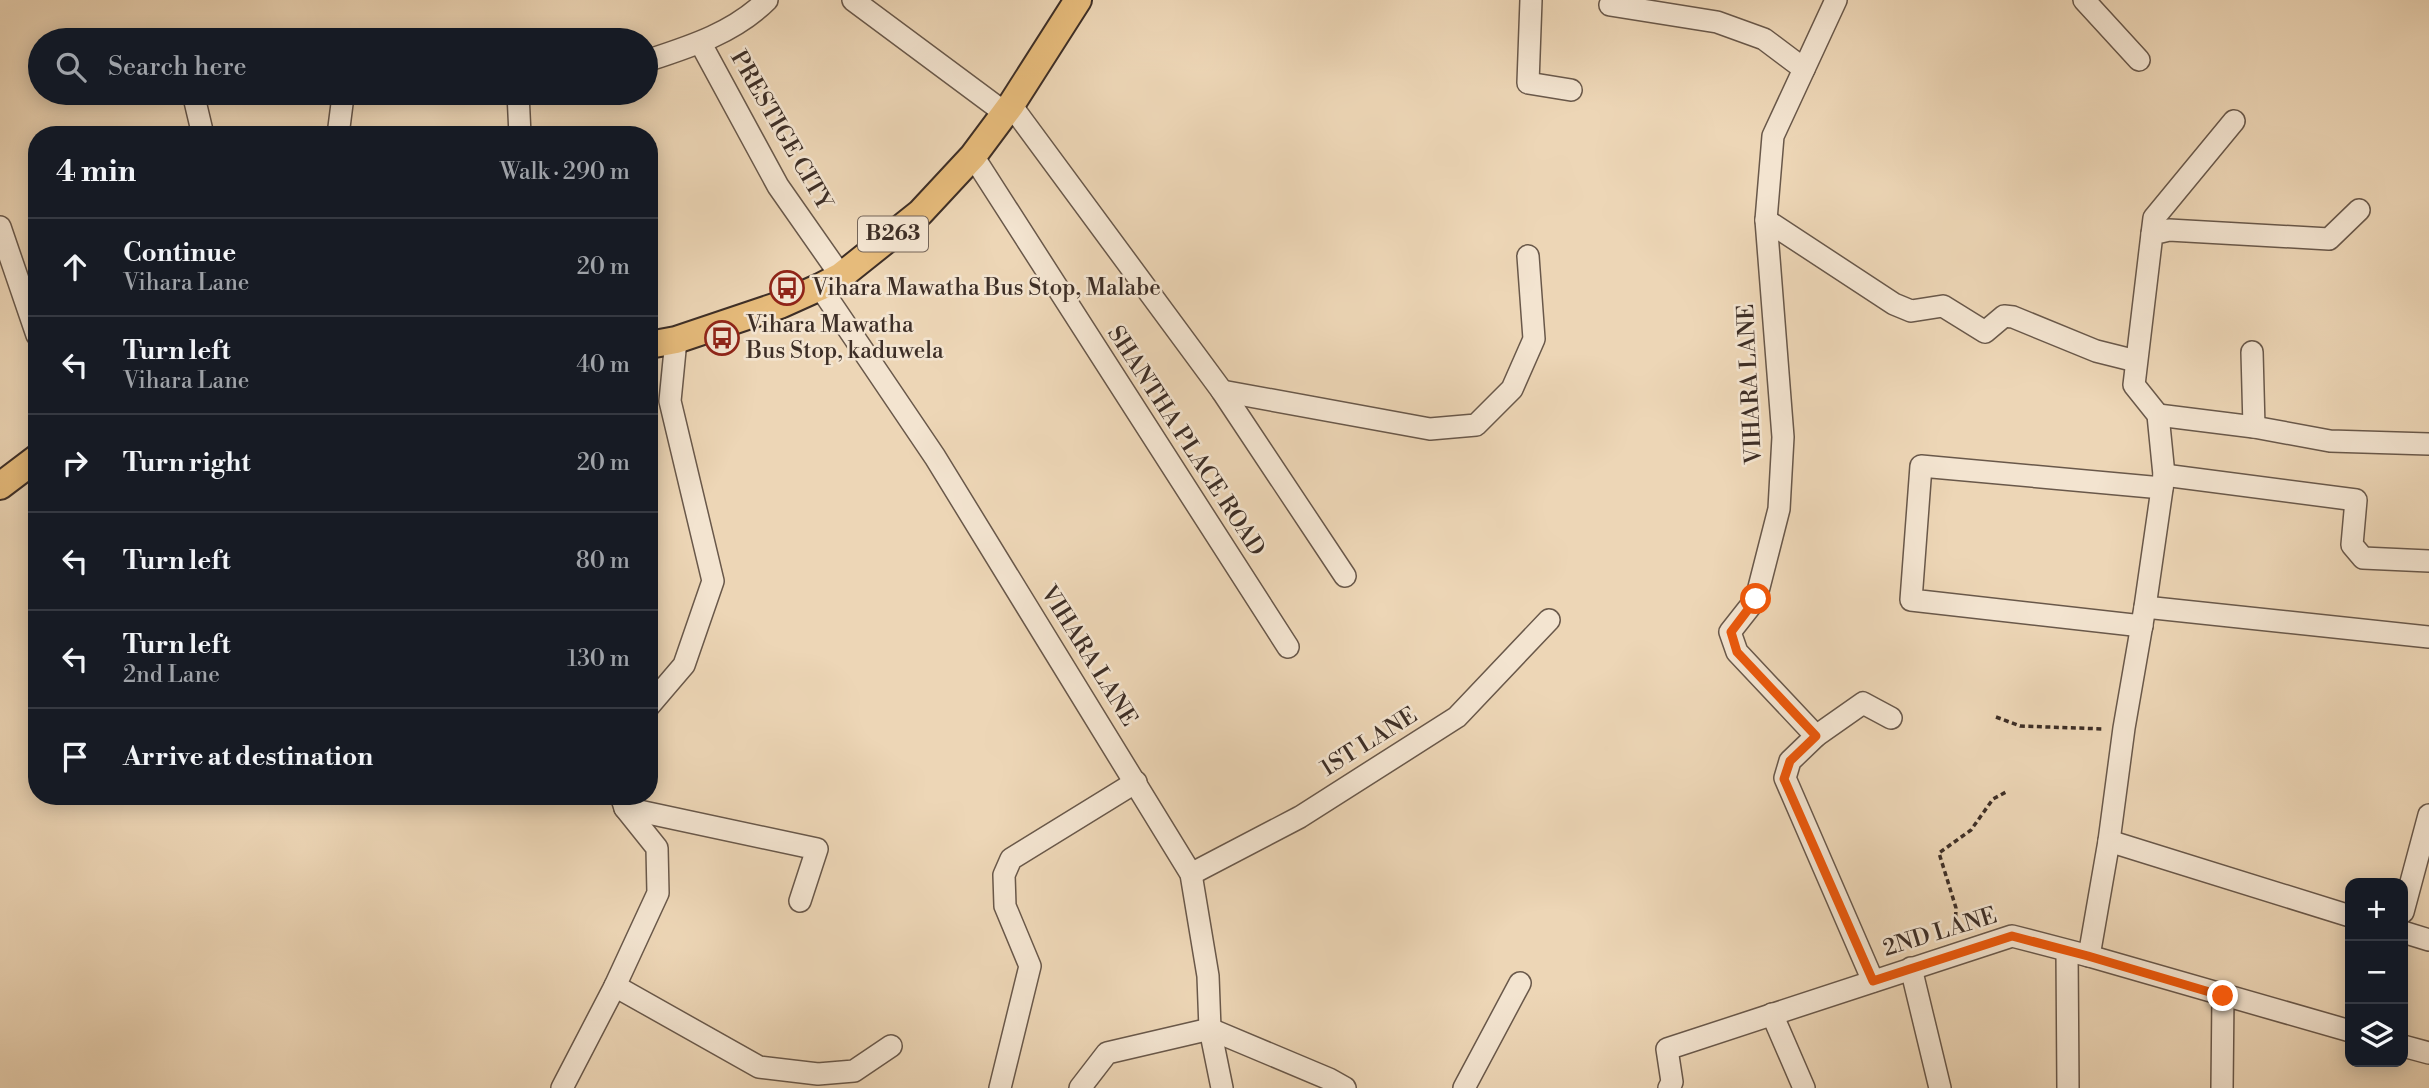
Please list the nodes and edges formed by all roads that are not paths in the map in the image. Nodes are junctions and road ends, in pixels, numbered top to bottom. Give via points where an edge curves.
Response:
1 (767, 0) edge
2 (853, 0) edge
3 (1077, 0) edge
4 (1531, 0) edge
5 (1836, 0) edge
6 (2084, 0) edge
7 (1610, 5) dead end
8 (701, 44) junction
9 (658, 57) edge
10 (2139, 60) dead end
11 (1804, 69) junction
12 (1571, 90) dead end
13 (196, 105) edge
14 (342, 105) edge
15 (519, 105) edge
16 (1008, 109) junction
17 (2234, 121) dead end
18 (201, 126) edge
19 (339, 126) edge
20 (520, 126) edge
21 (973, 156) junction
22 (2359, 210) dead end
23 (1766, 220) junction
24 (1, 233) edge
25 (2152, 234) junction
26 (1528, 256) dead end
27 (830, 282) junction
28 (28, 310) edge
29 (676, 340) junction
30 (658, 343) edge
31 (2252, 352) dead end
32 (2136, 361) junction
33 (1222, 391) junction
34 (2158, 415) junction
35 (2254, 427) junction
36 (2429, 444) edge
37 (28, 464) edge
38 (2163, 481) junction
39 (0, 486) edge
40 (2429, 561) edge
41 (1345, 576) dead end
42 (2144, 616) junction
43 (1549, 620) dead end
44 (2429, 636) edge
45 (1288, 647) dead end
46 (658, 695) edge
47 (1891, 718) dead end
48 (1816, 736) junction
49 (1136, 782) junction
50 (625, 805) edge
51 (635, 805) edge
52 (2429, 816) edge
53 (2109, 841) junction
54 (1191, 874) junction
55 (2408, 894) edge
56 (800, 901) dead end
57 (2345, 914) edge
58 (2408, 934) edge
59 (2429, 940) edge
60 (2067, 951) junction
61 (2088, 956) junction
62 (1911, 968) junction
63 (1873, 981) junction
64 (1520, 983) dead end
65 (615, 986) junction
66 (2223, 996) junction
67 (1772, 1014) junction
68 (1210, 1029) junction
69 (2345, 1030) edge
70 (891, 1046) dead end
71 (2408, 1047) edge
72 (2429, 1053) edge
73 (562, 1088) edge
74 (1000, 1088) edge
75 (1080, 1088) edge
76 (1222, 1088) edge
77 (1345, 1088) edge
78 (1464, 1088) edge
79 (1669, 1088) edge
80 (1804, 1088) edge
81 (1940, 1088) edge
82 (2068, 1088) edge
83 (2222, 1088) edge

1 - 8 street
2 - 16 street
3 - 16 main road, B263
4 - 12 street via 1528,83
5 - 11 street, VIHARA LANE
6 - 10 street
7 - 11 street via 1717,22 1764,39
8 - 9 street
8 - 27 street, PRESTIGE CITY
11 - 23 street, VIHARA LANE via 1773,136
13 - 18 street
14 - 19 street
15 - 20 street
16 - 21 main road, B263
16 - 33 street
17 - 25 street via 2154,218
21 - 27 main road, B263 via 919,213
21 - 45 street, SHANTHA PLACE ROAD
22 - 25 street via 2329,239 2169,230
23 - 32 street via 1894,304 1912,311 1943,306 1985,332 2004,316 2013,317 2096,351
23 - 48 street, VIHARA LANE via 1783,437 1779,509 1756,599 1731,632 1737,652
24 - 28 street
25 - 32 street
26 - 33 street via 1534,340 1512,389 1476,425 1430,429
27 - 29 main road, B263
27 - 49 street, VIHARA LANE
29 - 30 main road, B263
29 - 46 street via 670,401 713,581 684,665
31 - 35 street
32 - 34 street via 2134,384
33 - 41 street
34 - 35 street
34 - 38 street
35 - 36 street via 2330,441
37 - 39 main road
38 - 40 street via 2356,500 2352,545 2363,558
38 - 42 street
38 - 42 street via 1921,466 1910,600
42 - 44 street
42 - 53 street
43 - 54 street, 1ST LANE via 1457,717 1300,817
47 - 48 street via 1863,703
48 - 63 street via 1790,761 1784,779
49 - 54 street, VIHARA LANE
49 - 74 street via 1011,859 1004,875 1005,906 1030,966
50 - 65 street via 657,848 659,893
51 - 56 street via 817,849
52 - 55 street
53 - 57 street
53 - 61 street
54 - 68 street, VIHARA LANE via 1208,975
58 - 59 street
60 - 61 street, 2ND LANE
60 - 62 street, 2ND LANE via 2012,936
60 - 82 street
61 - 66 street, 2ND LANE
62 - 63 street, 2ND LANE
62 - 81 street
63 - 67 street, 2ND LANE
64 - 78 street
65 - 70 street via 759,1067 818,1074 854,1071
65 - 73 street
66 - 69 street, 2ND LANE
66 - 83 street
67 - 79 street, 2ND LANE via 1667,1049
67 - 80 street
68 - 75 street via 1107,1053
68 - 76 street, VIHARA LANE
68 - 77 street
71 - 72 street

